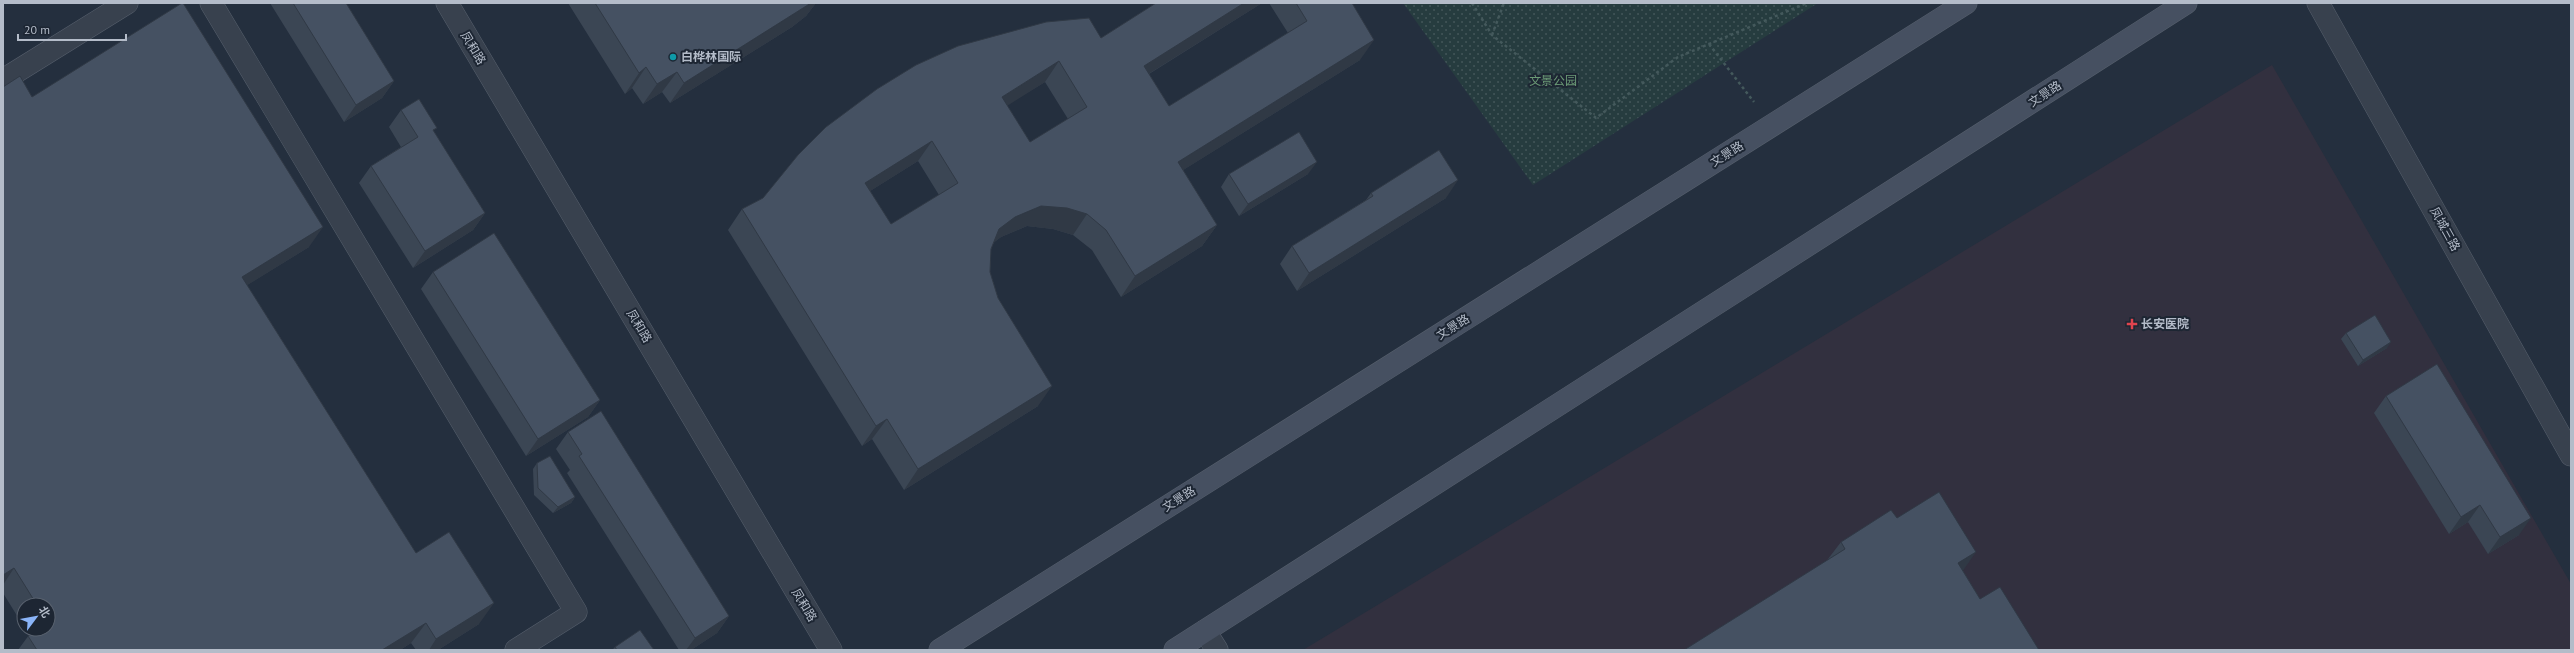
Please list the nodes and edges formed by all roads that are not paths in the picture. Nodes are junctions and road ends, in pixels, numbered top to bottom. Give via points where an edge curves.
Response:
1 (127, 3) edge
2 (211, 3) edge
3 (447, 3) edge
4 (1966, 3) edge
5 (2186, 3) edge
6 (2318, 3) edge
7 (3, 80) edge
8 (2571, 455) edge
9 (1205, 631) junction
10 (516, 650) edge
11 (831, 650) edge
12 (940, 650) edge
13 (1175, 650) edge
14 (1217, 650) edge

1 - 7 street
2 - 10 street via 576,612
3 - 11 street, 凤和路
4 - 12 main road, 文景路
5 - 9 main road, 文景路
6 - 8 street, 凤城三路
9 - 13 main road, 文景路
9 - 14 street

